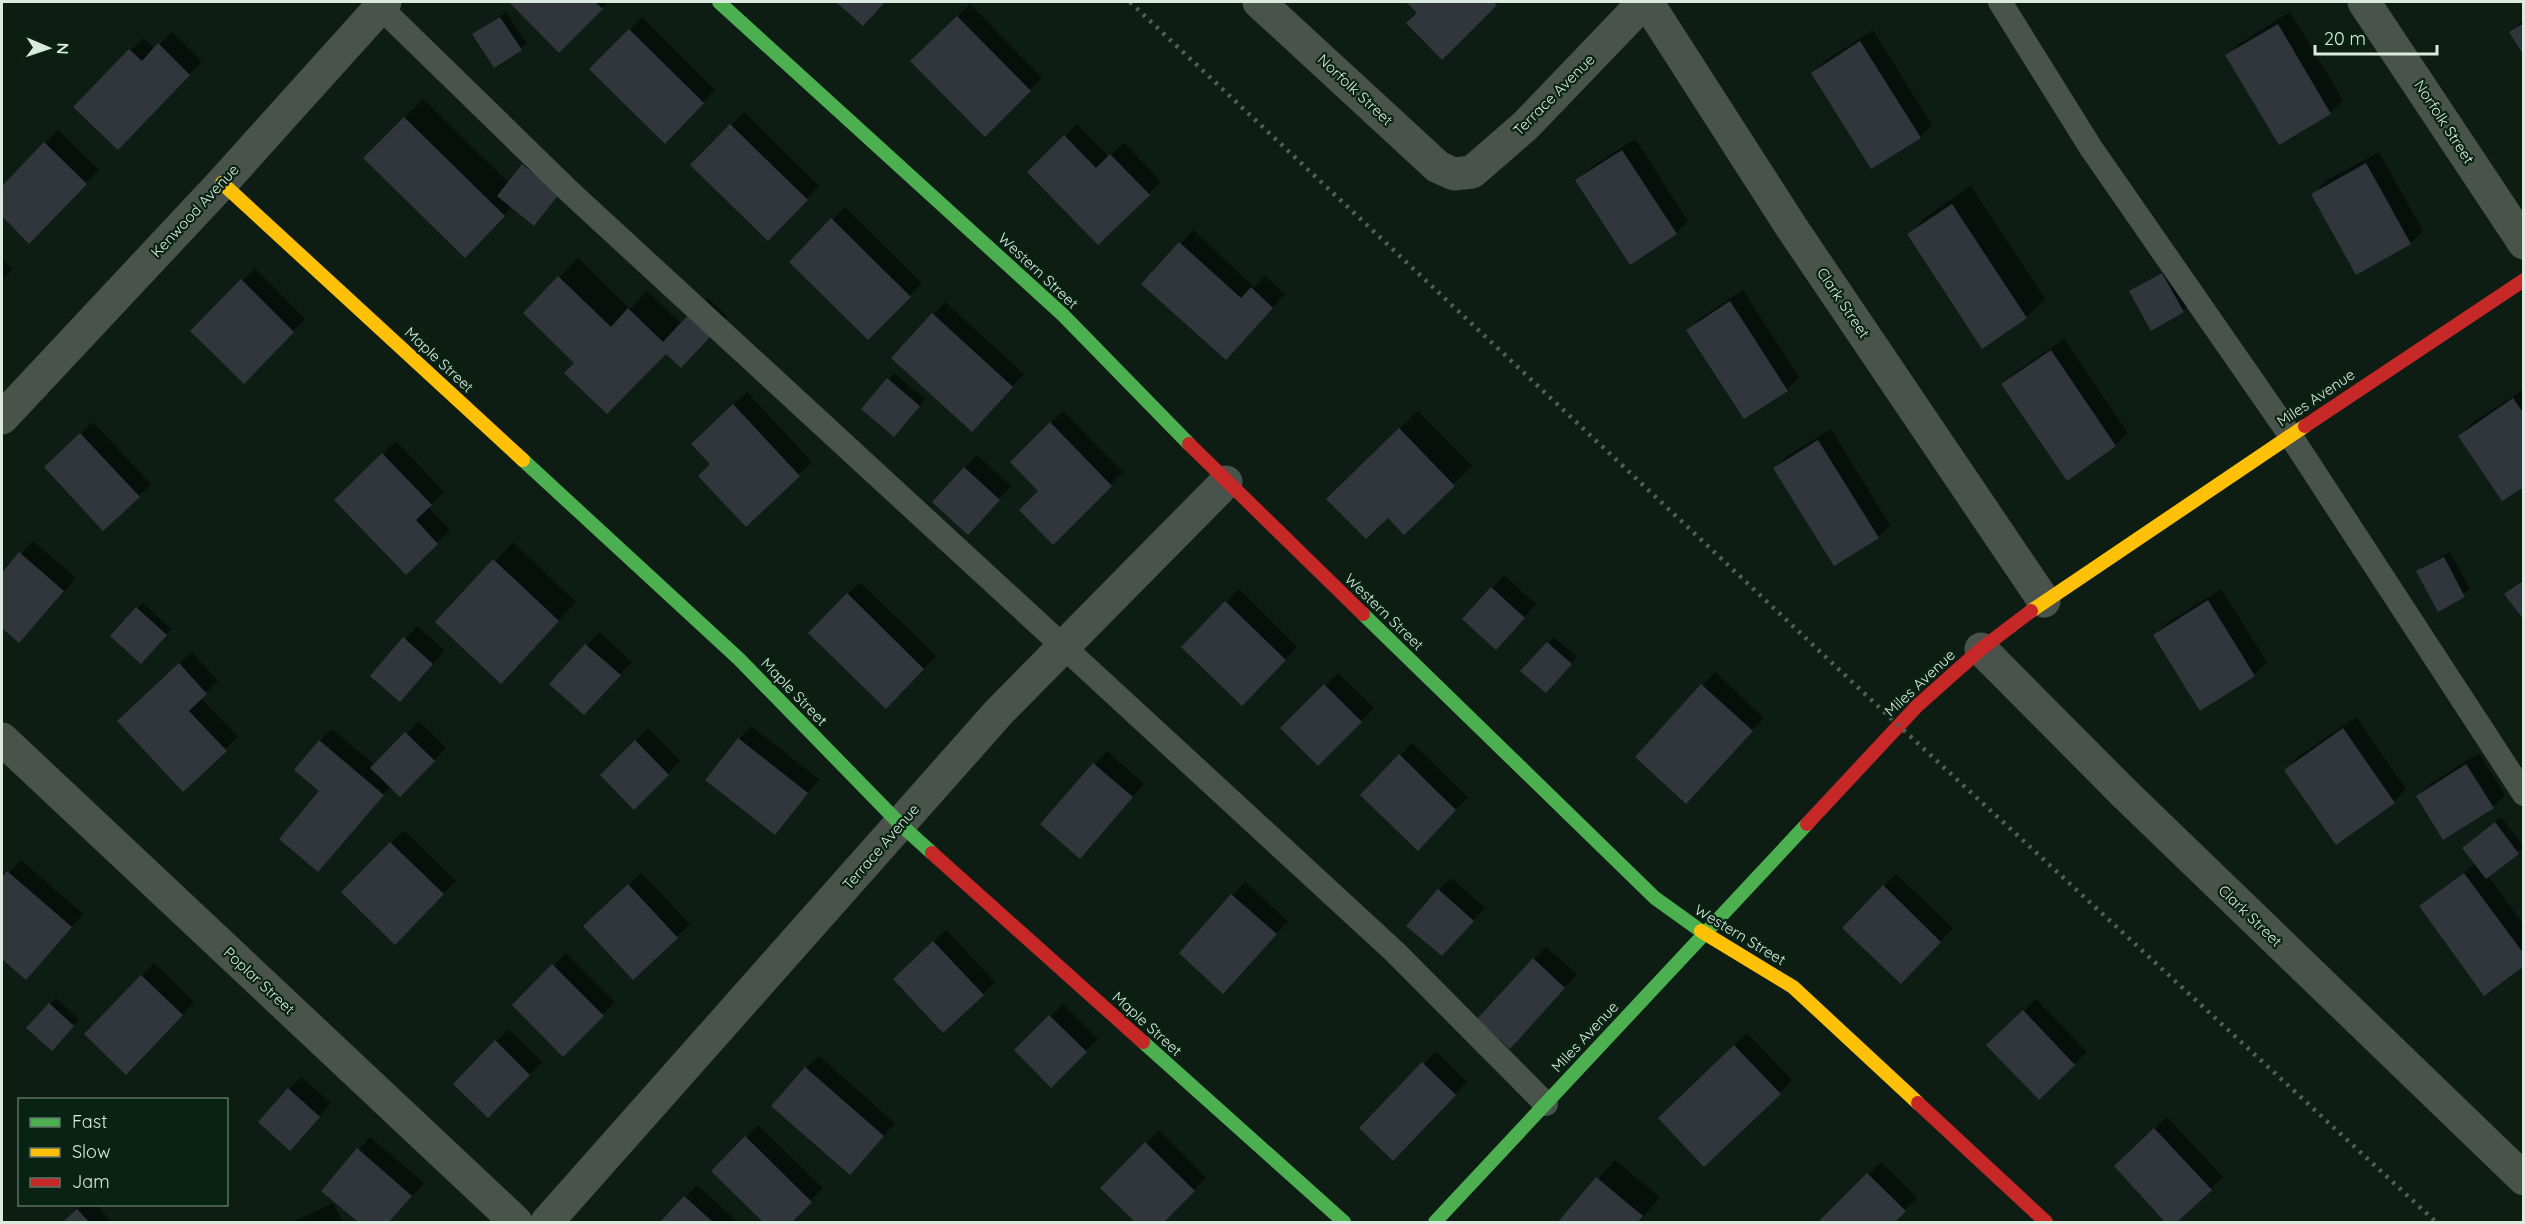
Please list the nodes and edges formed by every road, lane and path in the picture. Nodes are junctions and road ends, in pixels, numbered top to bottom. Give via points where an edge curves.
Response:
1 (719, 2) edge
2 (1259, 2) edge
3 (1646, 2) edge
4 (2000, 2) edge
5 (2364, 2) edge
6 (382, 4) edge
7 (1454, 174) joint
8 (222, 183) junction
9 (2523, 243) edge
10 (2523, 280) edge
11 (2, 418) edge
12 (2290, 435) junction
13 (1226, 482) junction
14 (2044, 601) junction
15 (1064, 646) junction
16 (1981, 649) junction
17 (2, 739) edge
18 (2523, 794) edge
19 (900, 824) junction
20 (1705, 933) junction
21 (1546, 1104) junction
22 (2523, 1179) edge
23 (516, 1222) edge
24 (547, 1222) edge
25 (1344, 1222) edge
26 (1435, 1222) edge
27 (2046, 1222) edge

1 - 13 street, Western Street via 1063,315
2 - 7 street, Norfolk Street via 1438,167
3 - 7 street, Terrace Avenue via 1525,126 1472,172
3 - 14 street, Clark Street via 1792,228
4 - 12 lane via 2091,148
5 - 9 street, Norfolk Street
6 - 8 street, Kenwood Avenue
6 - 15 lane via 571,193
8 - 11 street, Kenwood Avenue
8 - 19 street, Maple Street via 739,659
10 - 12 street, Miles Avenue
12 - 14 street, Miles Avenue
12 - 18 lane
13 - 15 street, Terrace Avenue
13 - 20 street, Western Street via 1655,898 1678,918
14 - 16 street, Miles Avenue
15 - 19 street, Terrace Avenue via 999,712
15 - 21 lane via 1395,952
16 - 20 street, Miles Avenue via 1917,706
16 - 22 street, Clark Street via 2132,802
17 - 23 street, Poplar Street
19 - 24 street, Terrace Avenue
19 - 25 street, Maple Street
20 - 21 street, Miles Avenue
20 - 27 street, Western Street via 1793,987
21 - 26 street, Miles Avenue

